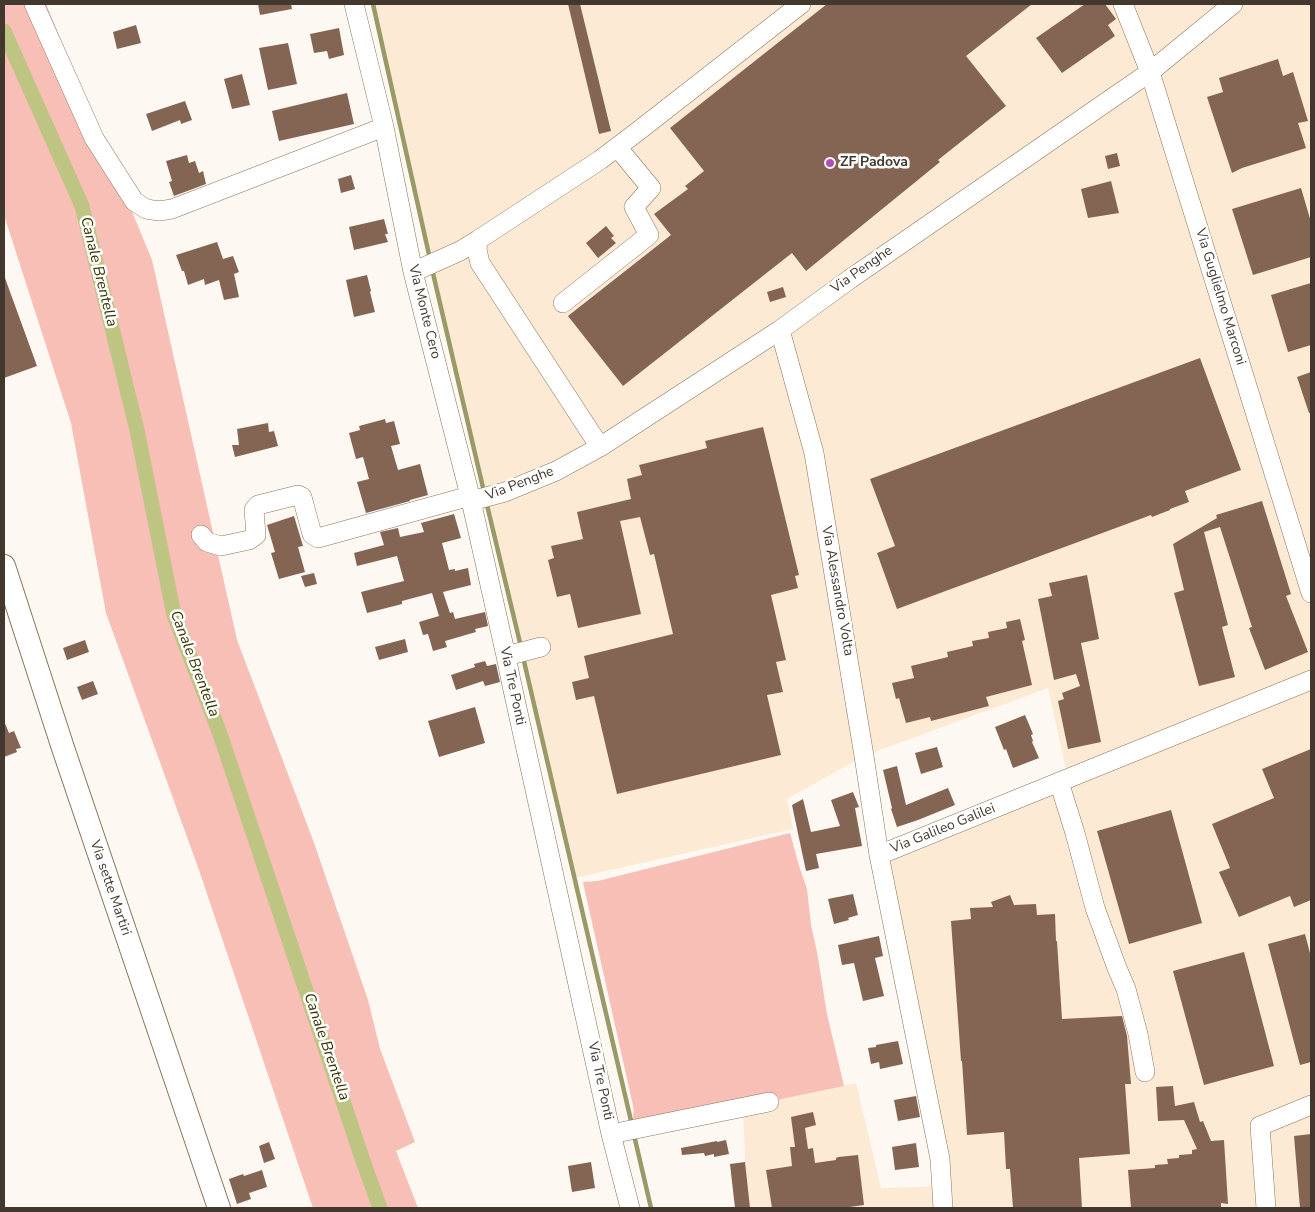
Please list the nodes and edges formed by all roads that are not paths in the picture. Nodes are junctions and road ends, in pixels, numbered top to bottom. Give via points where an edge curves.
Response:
1 (34, 4) edge
2 (354, 4) edge
3 (801, 4) edge
4 (1123, 4) edge
5 (1233, 4) edge
6 (1150, 72) junction
7 (384, 127) junction
8 (617, 147) junction
9 (478, 240) junction
10 (417, 270) junction
11 (563, 303) dead end
12 (780, 330) junction
13 (600, 447) junction
14 (471, 499) junction
15 (201, 535) dead end
16 (4, 566) edge
17 (1311, 593) edge
18 (541, 647) dead end
19 (506, 656) junction
20 (1311, 680) edge
21 (1059, 782) junction
22 (879, 855) junction
23 (1145, 1072) dead end
24 (769, 1102) dead end
25 (1311, 1105) edge
26 (611, 1134) junction
27 (218, 1208) edge
28 (630, 1208) edge
29 (943, 1208) edge
30 (1266, 1208) edge

1 - 7 street via 94,138 134,201 146,209 172,209
2 - 7 street, Via Monte Cero
3 - 8 street
4 - 6 street, Via Guglielmo Marconi
5 - 6 street, Via Penghe
6 - 12 street, Via Penghe
6 - 17 street, Via Guglielmo Marconi
7 - 10 street, Via Monte Cero
8 - 9 street
8 - 11 street via 651,188 634,206 649,235
9 - 10 street
9 - 13 street via 480,263
10 - 14 street, Via Monte Cero
12 - 13 street, Via Penghe
12 - 22 street, Via Alessandro Volta via 814,453
13 - 14 street, Via Penghe via 556,471 505,492
14 - 15 street via 318,538 312,534 302,497 298,495 258,505 254,510 256,535 249,540 221,546 208,542
14 - 19 street, Via Tre Ponti
16 - 27 main road, Via sette Martiri
18 - 19 street
19 - 26 street, Via Tre Ponti
20 - 21 street, Via Galileo Galilei
21 - 22 street, Via Galileo Galilei
21 - 23 street via 1095,908 1126,989
22 - 29 street, Via Galileo Galilei via 940,1159
24 - 26 street
25 - 30 street via 1260,1126
26 - 28 street, Via Tre Ponti

